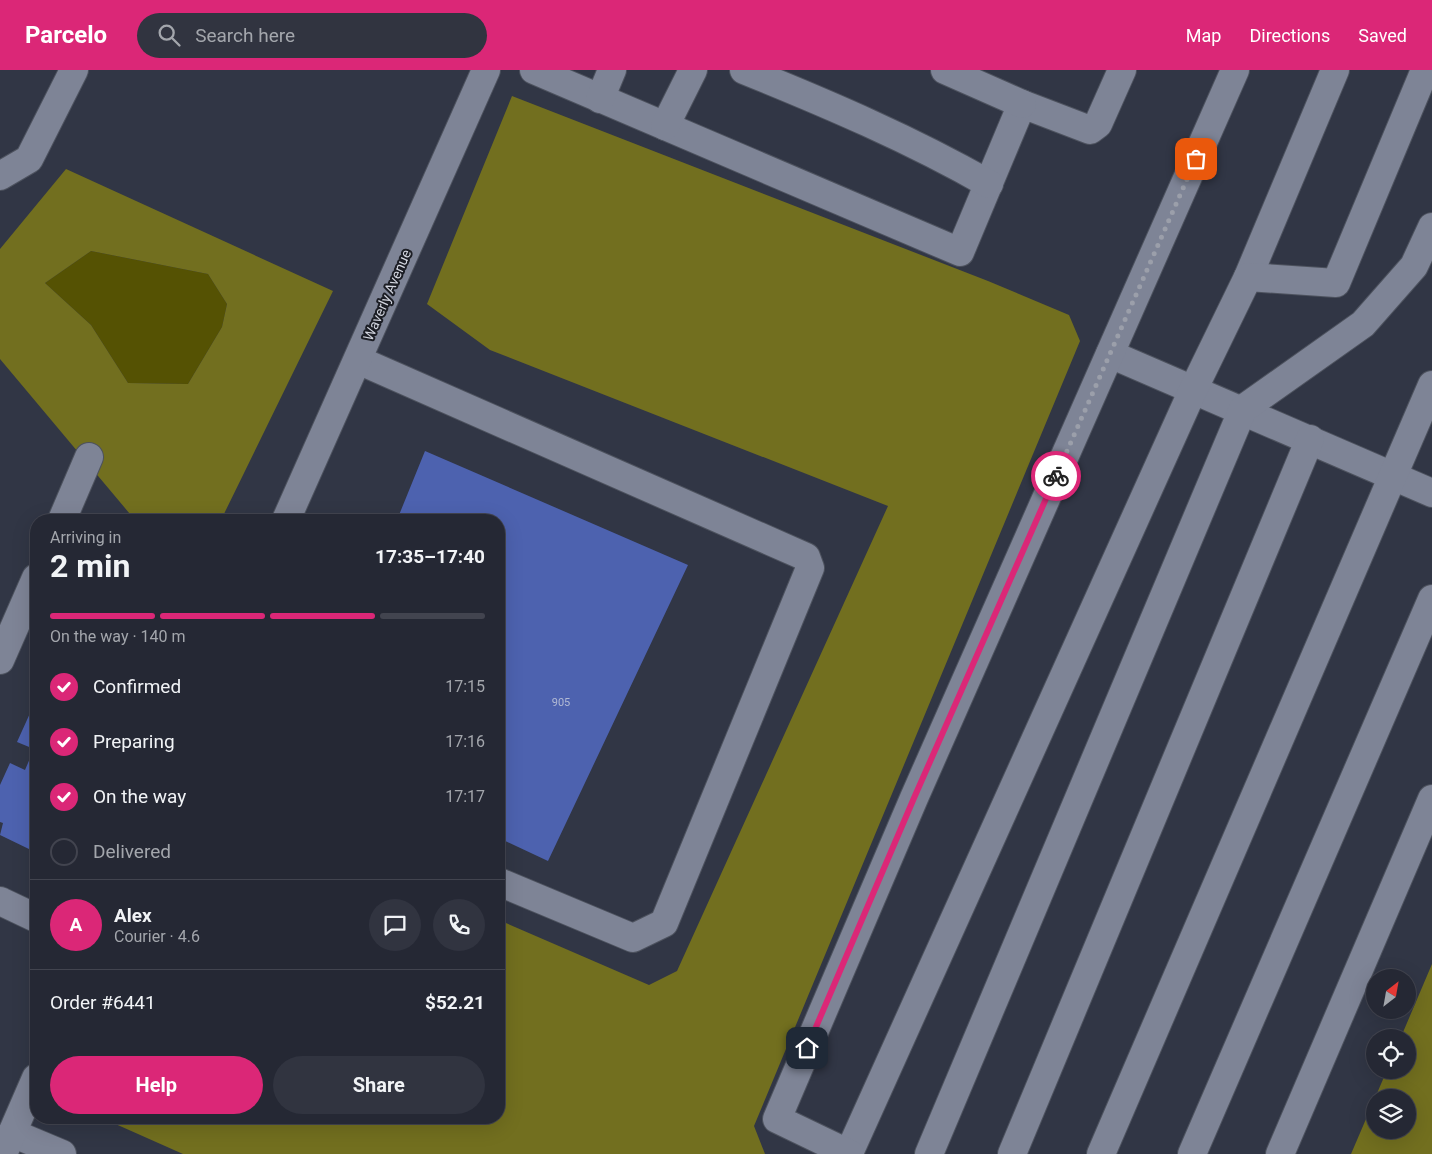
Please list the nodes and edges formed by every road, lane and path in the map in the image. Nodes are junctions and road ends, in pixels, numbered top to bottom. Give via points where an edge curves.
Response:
1 (74, 70) edge
2 (486, 70) edge
3 (534, 70) edge
4 (612, 70) edge
5 (693, 70) edge
6 (744, 70) edge
7 (945, 70) edge
8 (1122, 70) edge
9 (1235, 70) edge
10 (1335, 70) edge
11 (1425, 70) edge
12 (600, 99) junction
13 (1022, 104) junction
14 (665, 126) junction
15 (0, 176) edge
16 (989, 184) junction
17 (1432, 228) edge
18 (1248, 277) junction
19 (1110, 354) junction
20 (358, 360) junction
21 (1432, 385) edge
22 (1193, 390) junction
23 (1243, 410) junction
24 (1310, 438) junction
25 (89, 457) dead end
26 (1394, 476) junction
27 (1432, 492) edge
28 (65, 514) edge
29 (289, 514) edge
30 (30, 592) edge
31 (1432, 599) edge
32 (0, 660) edge
33 (1432, 799) edge
34 (505, 885) edge
35 (0, 901) edge
36 (30, 915) edge
37 (30, 1092) edge
38 (7, 1144) edge
39 (62, 1154) edge
40 (849, 1154) edge
41 (929, 1154) edge
42 (1012, 1154) edge
43 (1101, 1154) edge
44 (1192, 1154) edge
45 (1280, 1154) edge

1 - 15 street via 29,159
2 - 20 street, Waverly Avenue
3 - 12 street
4 - 12 street
5 - 14 street
6 - 16 street via 841,109
7 - 13 street
8 - 13 street via 1098,124 1090,130
9 - 19 street
10 - 18 street
11 - 18 street via 1336,283
12 - 14 street
13 - 16 street
14 - 16 street via 960,252
17 - 23 street via 1414,266 1364,324
18 - 22 street
19 - 22 street
19 - 40 street via 914,798 777,1119
20 - 29 street, Waverly Avenue
20 - 34 street via 806,557 810,568 664,923 633,938
21 - 26 street
22 - 23 street
22 - 40 street
23 - 24 street
23 - 41 street
24 - 26 street
24 - 42 street
25 - 28 street
26 - 27 street
26 - 43 street
30 - 32 street
31 - 44 street
33 - 45 street
35 - 36 street
37 - 38 street
38 - 39 street

